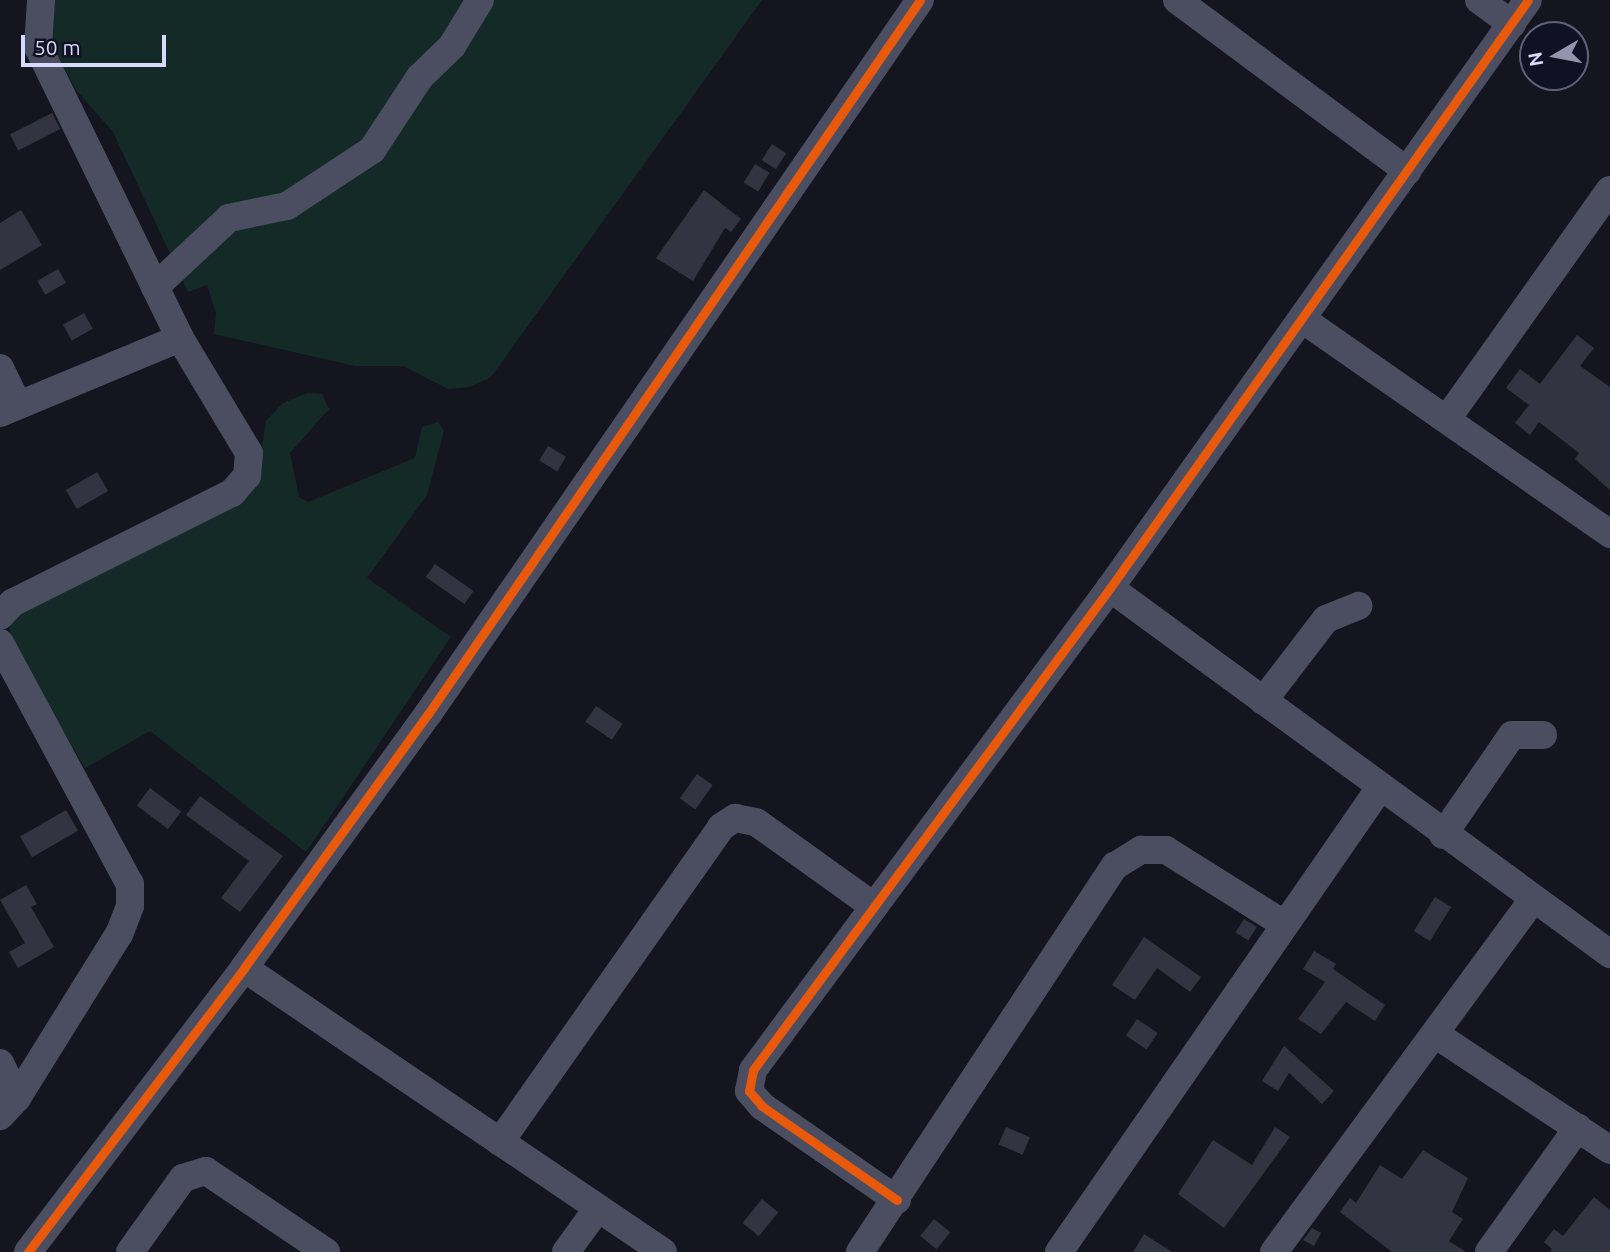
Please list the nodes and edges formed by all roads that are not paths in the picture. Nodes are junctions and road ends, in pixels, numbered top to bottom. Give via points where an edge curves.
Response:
1 (41, 0) edge
2 (480, 0) edge
3 (920, 0) edge
4 (1177, 0) edge
5 (1479, 0) edge
6 (1528, 0) edge
7 (1512, 24) junction
8 (1407, 171) junction
9 (1610, 190) edge
10 (155, 287) junction
11 (1302, 318) junction
12 (180, 338) junction
13 (0, 368) edge
14 (9, 409) edge
15 (1447, 419) junction
16 (1610, 534) edge
17 (1110, 588) junction
18 (1358, 606) dead end
19 (0, 616) edge
20 (0, 643) edge
21 (1263, 701) junction
22 (1543, 736) dead end
23 (1379, 789) junction
24 (1443, 835) junction
25 (1533, 899) junction
26 (872, 905) junction
27 (1284, 923) junction
28 (1610, 954) edge
29 (244, 968) junction
30 (1435, 1034) junction
31 (0, 1063) edge
32 (8, 1107) edge
33 (1578, 1127) junction
34 (500, 1142) junction
35 (1610, 1150) edge
36 (897, 1200) junction
37 (597, 1208) junction
38 (28, 1252) edge
39 (130, 1252) edge
40 (327, 1252) edge
41 (566, 1252) edge
42 (663, 1252) edge
43 (860, 1252) edge
44 (1059, 1252) edge
45 (1274, 1252) edge
46 (1489, 1252) edge

1 - 10 street via 38,47
2 - 10 street via 452,46 420,77 372,150 287,206 229,218
3 - 29 street via 428,713
4 - 8 street
5 - 7 street
6 - 7 street
7 - 8 street
8 - 11 street
9 - 15 street
10 - 12 street
11 - 15 street
11 - 17 street
12 - 14 street
12 - 19 street via 249,453 247,476 232,493 12,603
13 - 14 street
15 - 16 street
17 - 21 street
17 - 26 street
18 - 21 street via 1326,619
20 - 32 street via 130,884 130,906 119,934
21 - 23 street
22 - 24 street via 1512,735
23 - 24 street
23 - 27 street
24 - 25 street
25 - 28 street
25 - 30 street
26 - 34 street via 756,822 735,818 721,827
26 - 36 street via 753,1070 749,1091 762,1105
27 - 36 street via 1166,850 1141,850 1115,866
27 - 44 street
29 - 34 street
29 - 38 street
30 - 33 street
30 - 45 street
31 - 32 street
33 - 35 street
33 - 46 street
34 - 37 street
36 - 43 street
37 - 41 street
37 - 42 street
39 - 40 street via 183,1178 206,1171

